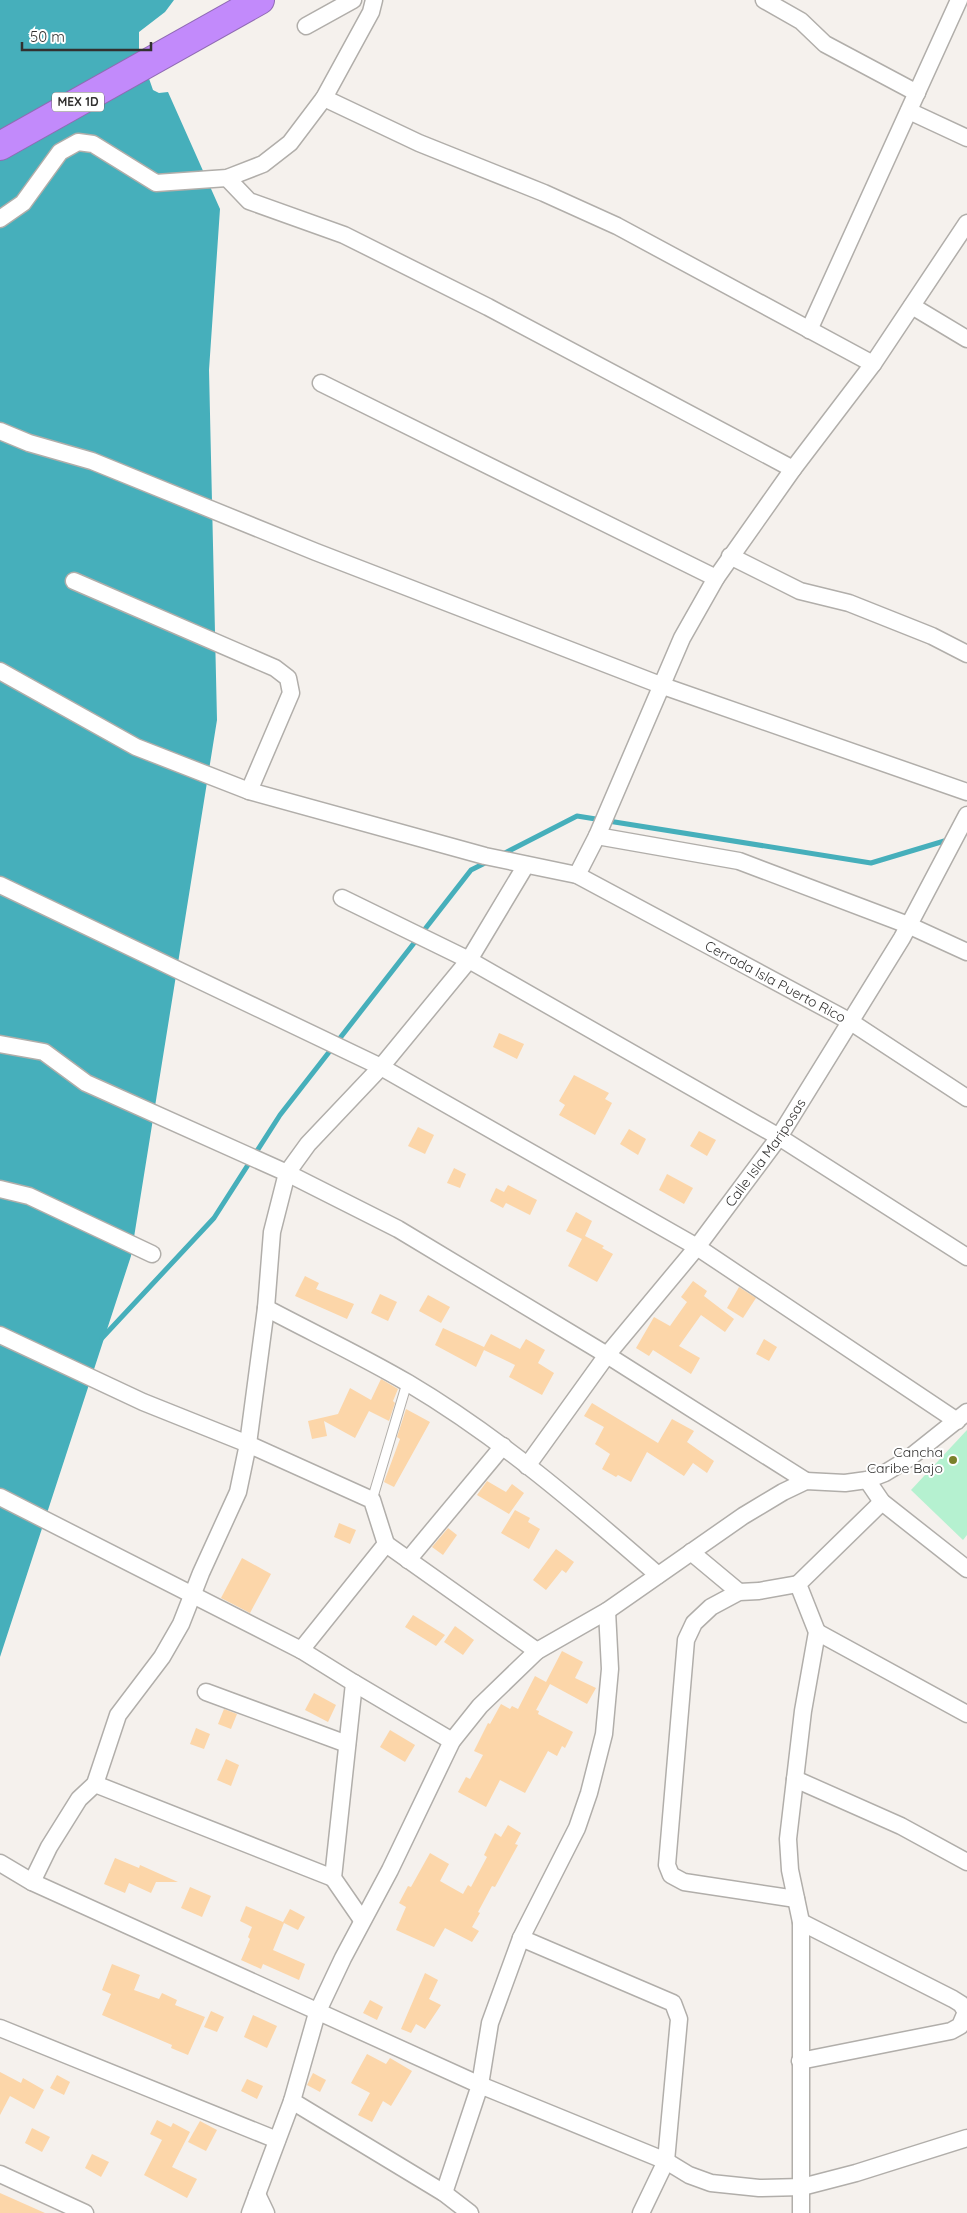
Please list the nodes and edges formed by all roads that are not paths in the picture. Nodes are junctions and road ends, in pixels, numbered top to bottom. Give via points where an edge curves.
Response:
1 (260, 0) edge
2 (353, 0) edge
3 (374, 0) edge
4 (764, 0) edge
5 (959, 0) edge
6 (306, 26) dead end
7 (917, 93) junction
8 (324, 98) junction
9 (909, 111) junction
10 (967, 138) edge
11 (0, 146) edge
12 (227, 178) junction
13 (0, 219) edge
14 (967, 223) edge
15 (912, 306) junction
16 (809, 330) junction
17 (967, 339) edge
18 (873, 364) junction
19 (321, 383) dead end
20 (0, 431) edge
21 (793, 469) junction
22 (730, 556) junction
23 (716, 578) junction
24 (74, 581) dead end
25 (967, 654) edge
26 (0, 671) edge
27 (663, 686) junction
28 (249, 791) junction
29 (967, 792) edge
30 (967, 815) edge
31 (597, 836) junction
32 (526, 865) junction
33 (577, 875) junction
34 (0, 885) edge
35 (342, 898) dead end
36 (908, 925) junction
37 (967, 952) edge
38 (469, 960) junction
39 (851, 1022) junction
40 (0, 1044) edge
41 (382, 1067) junction
42 (967, 1098) edge
43 (779, 1137) junction
44 (287, 1173) junction
45 (0, 1189) edge
46 (697, 1247) junction
47 (152, 1254) dead end
48 (967, 1257) edge
49 (266, 1308) junction
50 (0, 1335) edge
51 (607, 1355) junction
52 (407, 1383) junction
53 (962, 1416) edge
54 (248, 1444) junction
55 (503, 1446) junction
56 (527, 1466) junction
57 (867, 1480) junction
58 (806, 1481) junction
59 (0, 1497) edge
60 (372, 1500) junction
61 (882, 1502) junction
62 (386, 1544) junction
63 (691, 1552) junction
64 (408, 1560) junction
65 (967, 1568) edge
66 (658, 1575) junction
67 (798, 1584) junction
68 (739, 1592) junction
69 (192, 1596) junction
70 (607, 1611) junction
71 (817, 1632) junction
72 (301, 1650) junction
73 (537, 1651) junction
74 (354, 1683) junction
75 (206, 1692) dead end
76 (967, 1714) edge
77 (452, 1741) junction
78 (347, 1744) junction
79 (795, 1779) junction
80 (95, 1784) junction
81 (967, 1862) edge
82 (0, 1863) edge
83 (333, 1878) junction
84 (32, 1882) junction
85 (796, 1899) junction
86 (362, 1920) junction
87 (801, 1922) junction
88 (521, 1938) junction
89 (317, 2013) junction
90 (0, 2028) edge
91 (800, 2061) junction
92 (480, 2085) junction
93 (292, 2101) junction
94 (967, 2138) edge
95 (277, 2140) junction
96 (666, 2161) junction
97 (0, 2174) edge
98 (802, 2187) junction
99 (257, 2194) junction
100 (444, 2194) junction
101 (85, 2213) edge
102 (250, 2213) edge
103 (266, 2213) edge
104 (470, 2213) edge
105 (641, 2213) edge
106 (801, 2213) edge

1 - 11 highway, MEX 1D
2 - 6 street
3 - 8 street via 371,12
4 - 7 street via 801,21 825,44
5 - 7 street
7 - 9 street
8 - 12 street via 290,143 263,164
8 - 16 street via 419,143 617,226
9 - 10 street
9 - 16 street
12 - 13 street via 156,183 93,144 78,142 60,152 23,203
12 - 21 street via 249,201 344,235 488,307
14 - 15 street
15 - 17 street
15 - 18 street
16 - 18 street
18 - 21 street
19 - 23 street
20 - 27 street via 92,461 316,552
21 - 22 street
22 - 23 street
22 - 25 street via 800,591 849,603 932,636
23 - 27 street via 682,638
24 - 28 street via 275,668 288,678 291,693
26 - 28 street, Cerrada Isla Puerto Rico via 136,747
27 - 29 street
27 - 31 street
28 - 32 street, Cerrada Isla Puerto Rico
30 - 36 street, Calle Isla Mariposas
31 - 33 street
31 - 36 street via 739,861
32 - 33 street, Cerrada Isla Puerto Rico
32 - 38 street
33 - 39 street, Cerrada Isla Puerto Rico
34 - 41 street
35 - 38 street
36 - 37 street
36 - 39 street, Calle Isla Mariposas
38 - 41 street
38 - 43 street
39 - 42 street, Cerrada Isla Puerto Rico
39 - 43 street, Calle Isla Mariposas
40 - 44 street via 44,1052 86,1083
41 - 44 street via 308,1144
41 - 46 street
43 - 46 street, Calle Isla Mariposas
43 - 48 street
44 - 49 street via 272,1232
44 - 51 street via 398,1229
45 - 47 street via 29,1196
46 - 51 street, Calle Isla Mariposas
46 - 53 street
49 - 52 street
49 - 54 street
50 - 54 street via 143,1402
51 - 56 street, Calle Isla Mariposas
51 - 58 street
52 - 55 street
52 - 60 lane
53 - 57 street via 908,1459
54 - 60 street
54 - 69 street via 238,1492
55 - 56 street
55 - 64 street
56 - 66 street via 567,1496
57 - 58 street via 845,1483
57 - 61 street
58 - 63 street via 743,1516
59 - 69 street
60 - 62 street
61 - 65 street
61 - 67 street
62 - 64 street
62 - 72 street
63 - 66 street
63 - 68 street
64 - 73 street
66 - 70 street
67 - 68 street
67 - 71 street
68 - 85 street via 711,1608 694,1624 686,1640 667,1865 671,1875 684,1882
69 - 72 street
69 - 80 street via 162,1657 118,1715
70 - 73 street
70 - 88 street via 610,1669 604,1734 589,1793 577,1828
71 - 76 street
71 - 79 street
72 - 74 street
73 - 77 street via 480,1706
74 - 77 street
74 - 78 street
75 - 78 street
77 - 86 street via 390,1870
78 - 83 street
79 - 81 street via 901,1826
79 - 85 street via 788,1839
80 - 83 street
80 - 84 street via 78,1799 48,1847
82 - 84 street
83 - 86 street
84 - 89 street
85 - 87 street
86 - 89 street
87 - 91 street
87 - 91 street via 953,1999 966,2012 965,2020 951,2031
88 - 92 street via 490,2023
88 - 96 street via 673,2003 679,2019
89 - 92 street
89 - 93 street
90 - 95 street
91 - 98 street
92 - 96 street
92 - 100 street
93 - 95 street
93 - 100 street
94 - 98 street
95 - 99 street
96 - 98 street via 711,2183 760,2188
96 - 105 street
97 - 101 street
98 - 106 street
99 - 102 street
99 - 103 street
100 - 104 street

